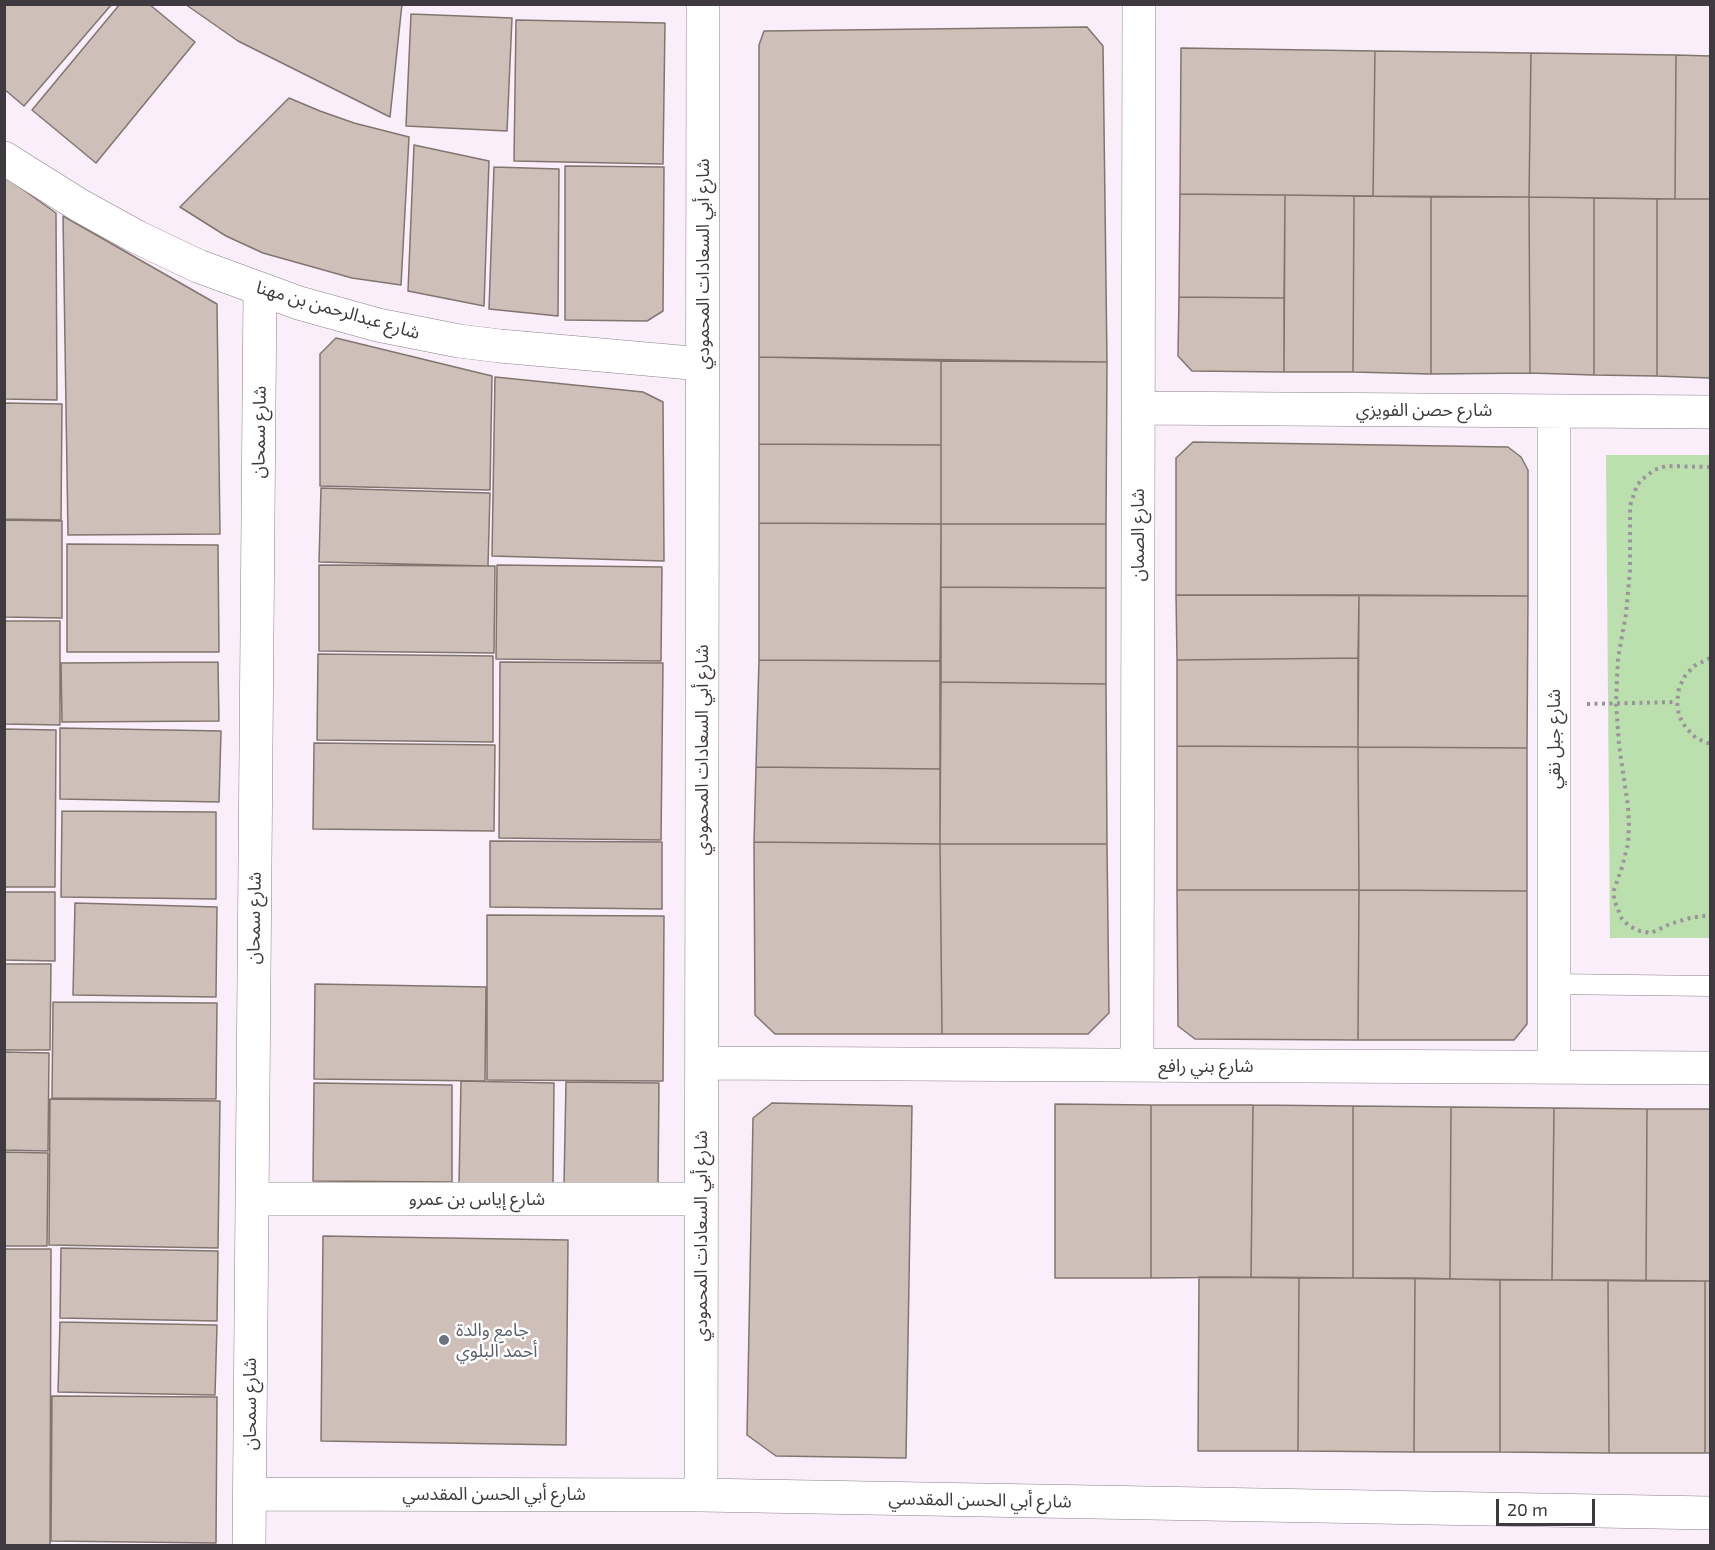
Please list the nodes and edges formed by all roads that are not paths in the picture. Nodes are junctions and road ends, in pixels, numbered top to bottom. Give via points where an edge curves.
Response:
1 (703, 4) edge
2 (1139, 4) edge
3 (4, 158) edge
4 (260, 290) junction
5 (702, 364) junction
6 (1138, 408) junction
7 (1554, 411) junction
8 (1710, 412) edge
9 (1554, 984) junction
10 (1710, 986) edge
11 (702, 1063) junction
12 (1137, 1065) junction
13 (1554, 1067) junction
14 (1710, 1068) edge
15 (252, 1199) junction
16 (701, 1199) junction
17 (249, 1494) junction
18 (701, 1495) junction
19 (1710, 1513) edge
20 (249, 1545) edge

1 - 5 street, شارع أبي السعادات المحمودي
2 - 6 street, شارع الصمان
3 - 4 street, شارع عبدالرحمن بن مهنا via 137,237
4 - 5 street, شارع عبدالرحمن بن مهنا via 368,322 459,341
4 - 15 street, شارع سمحان
5 - 11 street, شارع أبي السعادات المحمودي
6 - 7 street, شارع حصن الفويزي
6 - 12 street, شارع الصمان
7 - 8 street, شارع حصن الفويزي
7 - 9 street, شارع جبل نقي
9 - 10 lane
9 - 13 street, شارع جبل نقي
11 - 12 street, شارع بني رافع
11 - 16 street, شارع أبي السعادات المحمودي
12 - 13 street, شارع بني رافع
13 - 14 street, شارع بني رافع
15 - 16 street, شارع إياس بن عمرو
15 - 17 street, شارع سمحان
16 - 18 street, شارع أبي السعادات المحمودي
17 - 18 street, شارع أبي الحسن المقدسي
17 - 20 street, شارع سمحان
18 - 19 street, شارع أبي الحسن المقدسي

